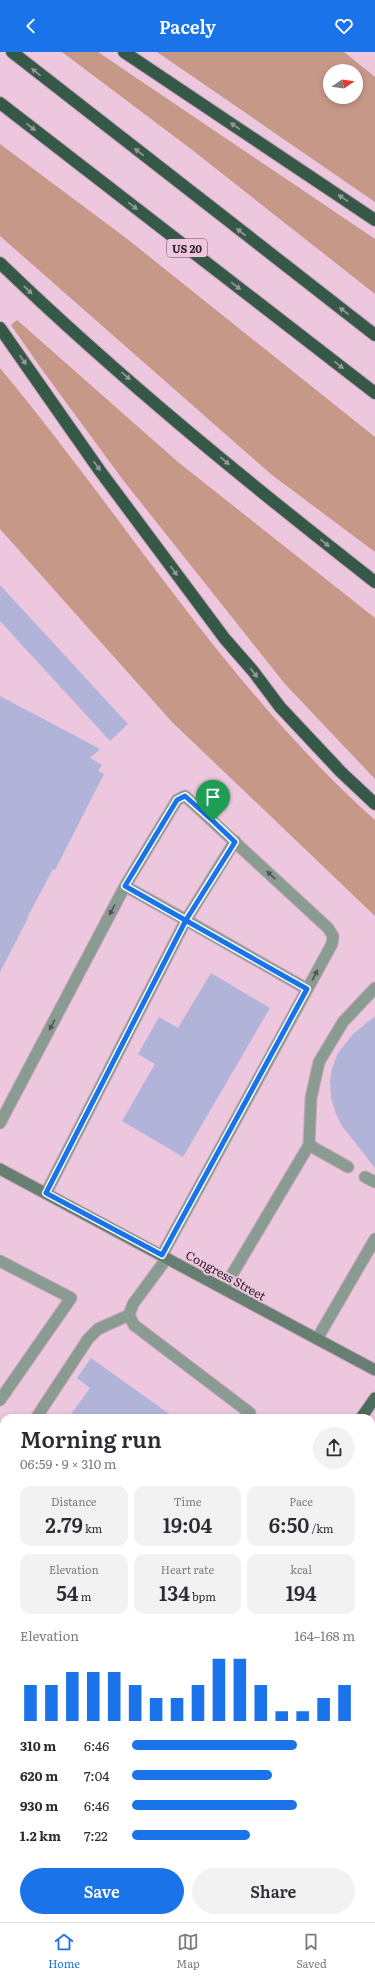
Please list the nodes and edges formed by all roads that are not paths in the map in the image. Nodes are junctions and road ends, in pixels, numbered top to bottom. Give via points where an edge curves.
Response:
1 (12, 52) edge
2 (124, 52) edge
3 (0, 103) edge
4 (375, 220) edge
5 (0, 263) edge
6 (0, 328) edge
7 (375, 335) edge
8 (375, 393) edge
9 (375, 582) edge
10 (375, 804) edge
11 (235, 842) junction
12 (125, 886) junction
13 (186, 920) junction
14 (375, 988) edge
15 (307, 989) junction
16 (0, 1122) edge
17 (309, 1145) junction
18 (348, 1167) dead end
19 (0, 1169) edge
20 (46, 1193) junction
21 (375, 1239) edge
22 (165, 1256) junction
23 (0, 1261) edge
24 (224, 1288) junction
25 (129, 1316) junction
26 (317, 1339) junction
27 (375, 1370) edge
28 (375, 1398) edge
29 (0, 1400) edge
30 (250, 1413) dead end
31 (39, 1414) edge
32 (364, 1414) edge

7 -> 1 highway
4 -> 2 highway
3 -> 8 highway, US 20
5 -> 9 highway via 53,314 199,439
6 -> 10 highway via 100,471 224,639 253,671 280,707
11 - 12 lane via 185,796 177,800
11 - 13 lane
15 -> 11 lane via 332,944 333,936 328,928
12 - 13 lane
12 -> 16 lane
13 - 15 lane
13 - 20 lane
14 - 17 lane via 343,1022 319,1062 311,1098
15 - 22 lane
17 - 18 lane
17 - 24 lane
19 - 20 main road, Congress Street
20 - 22 main road, Congress Street
21 - 26 lane
22 - 24 main road, Congress Street
22 - 25 lane via 133,1304
23 - 29 lane via 71,1298
24 - 26 main road, Congress Street
25 - 30 lane via 134,1325
25 - 31 lane via 98,1329 88,1339
26 - 27 main road, Congress Street
28 - 32 main road

